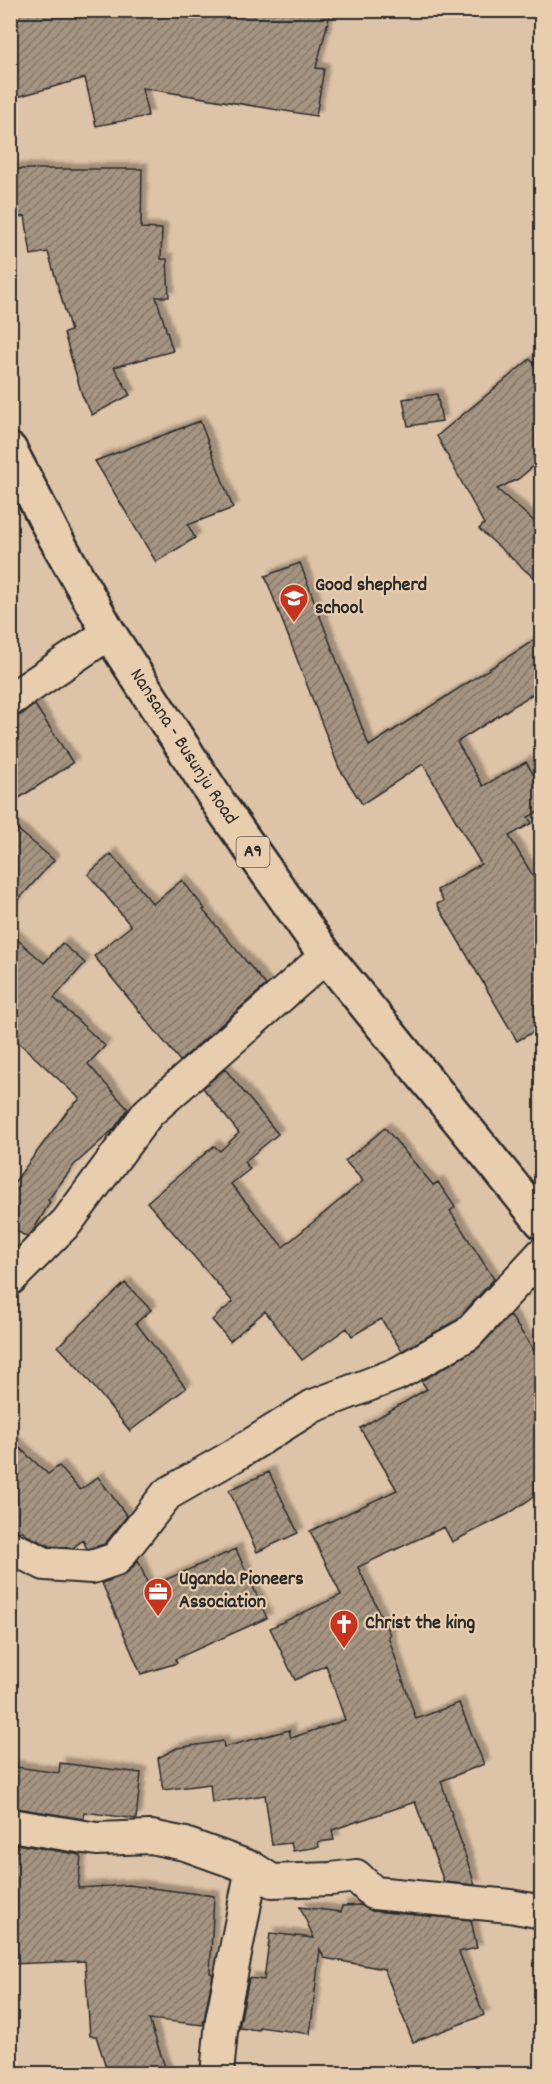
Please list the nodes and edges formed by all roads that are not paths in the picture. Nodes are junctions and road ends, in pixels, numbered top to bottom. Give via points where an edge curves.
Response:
1 (10, 450) edge
2 (109, 633) junction
3 (10, 699) edge
4 (326, 956) junction
5 (536, 1203) edge
6 (542, 1254) edge
7 (10, 1279) edge
8 (10, 1547) edge
9 (10, 1825) edge
10 (252, 1868) junction
11 (542, 1912) edge
12 (217, 2073) edge

1 - 2 main road, Nansana - Busunju Road / A9
2 - 3 street
2 - 4 main road, Nansana - Busunju Road / A9 via 222,808
4 - 5 main road, Nansana - Busunju Road / A9
4 - 7 street via 148,1113 67,1222
6 - 8 street via 468,1334 397,1374 313,1406 167,1494 116,1558 92,1567 45,1564
9 - 10 street via 97,1839 151,1837 185,1844
10 - 11 street via 272,1881 356,1876 374,1893
10 - 12 street via 222,2020

